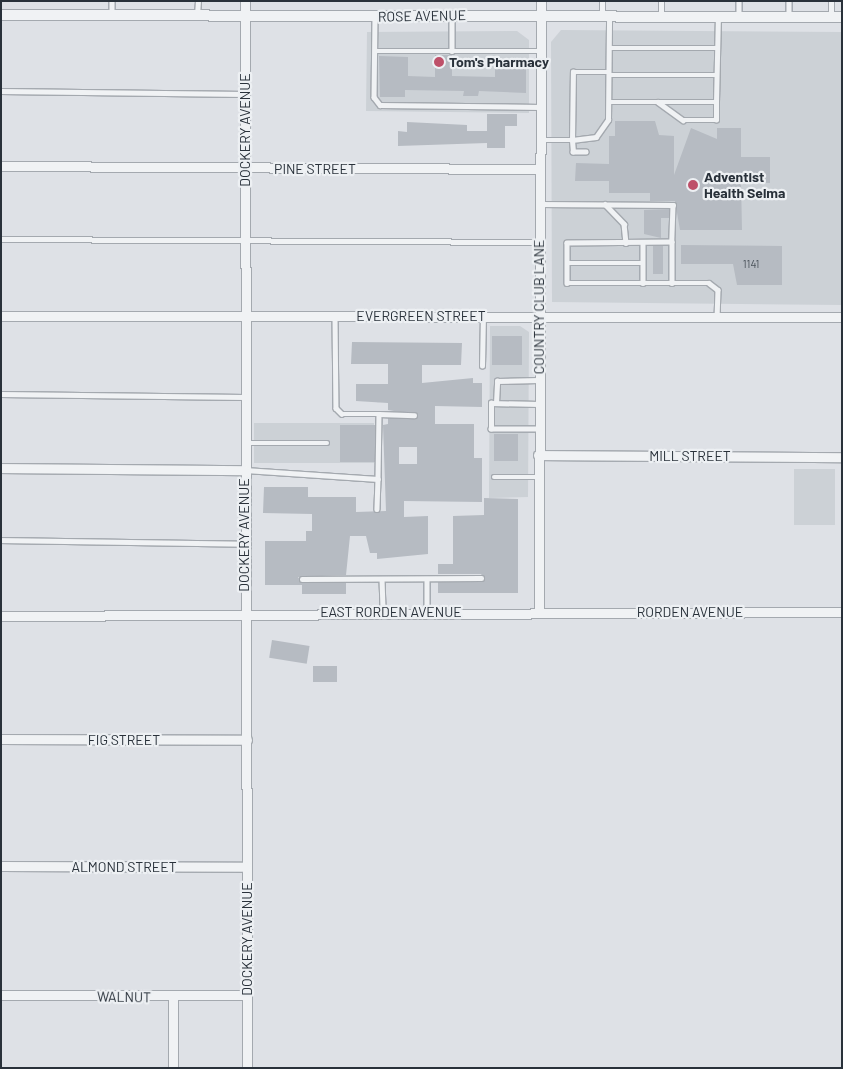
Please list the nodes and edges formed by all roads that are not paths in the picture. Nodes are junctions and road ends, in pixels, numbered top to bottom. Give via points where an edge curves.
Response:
1 (112, 1) edge
2 (198, 1) edge
3 (245, 1) edge
4 (541, 1) edge
5 (602, 1) edge
6 (661, 1) edge
7 (740, 1) edge
8 (789, 1) edge
9 (831, 1) edge
10 (1, 15) edge
11 (541, 15) junction
12 (112, 16) junction
13 (198, 16) junction
14 (452, 16) junction
15 (606, 16) junction
16 (661, 16) junction
17 (718, 16) junction
18 (789, 16) junction
19 (831, 16) junction
20 (245, 17) junction
21 (375, 17) junction
22 (740, 17) junction
23 (842, 17) edge
24 (609, 48) junction
25 (717, 48) junction
26 (375, 51) junction
27 (452, 51) junction
28 (540, 51) junction
29 (609, 73) junction
30 (716, 75) junction
31 (1, 91) edge
32 (245, 94) junction
33 (609, 102) junction
34 (657, 102) junction
35 (716, 102) junction
36 (540, 106) junction
37 (540, 140) junction
38 (572, 140) junction
39 (586, 152) dead end
40 (1, 166) edge
41 (245, 169) junction
42 (540, 169) junction
43 (539, 204) junction
44 (605, 204) junction
45 (1, 239) edge
46 (244, 241) junction
47 (539, 242) junction
48 (672, 242) junction
49 (626, 243) junction
50 (643, 243) junction
51 (567, 263) junction
52 (643, 263) junction
53 (643, 283) junction
54 (672, 283) junction
55 (718, 315) junction
56 (1, 316) edge
57 (335, 316) junction
58 (483, 316) junction
59 (538, 316) junction
60 (842, 317) edge
61 (245, 318) junction
62 (482, 366) dead end
63 (538, 380) junction
64 (1, 394) edge
65 (244, 396) junction
66 (496, 403) junction
67 (539, 404) junction
68 (379, 414) junction
69 (414, 415) dead end
70 (538, 429) junction
71 (244, 443) junction
72 (327, 443) dead end
73 (538, 455) junction
74 (842, 456) edge
75 (1, 468) edge
76 (244, 470) junction
77 (494, 477) dead end
78 (539, 477) junction
79 (378, 479) junction
80 (377, 509) dead end
81 (1, 540) edge
82 (243, 544) junction
83 (481, 578) dead end
84 (302, 579) dead end
85 (382, 579) junction
86 (427, 579) junction
87 (427, 611) junction
88 (383, 612) junction
89 (539, 612) junction
90 (842, 612) edge
91 (1, 616) edge
92 (243, 616) junction
93 (1, 739) edge
94 (247, 740) junction
95 (1, 866) edge
96 (246, 867) junction
97 (1, 995) edge
98 (247, 996) junction
99 (173, 998) junction
100 (173, 1068) edge
101 (246, 1068) edge

1 - 12 lane
2 - 13 lane
3 - 20 street, DOCKERY AVENUE
4 - 11 street, COUNTRY CLUB LANE
5 - 15 lane
6 - 16 lane
7 - 22 lane
8 - 18 lane
9 - 19 lane
10 - 12 street, ROSE AVENUE
11 - 14 street, ROSE AVENUE
11 - 15 street, ROSE AVENUE
11 - 28 street, COUNTRY CLUB LANE
12 - 13 street, ROSE AVENUE
13 - 20 street, ROSE AVENUE
14 - 21 street, ROSE AVENUE
14 - 27 lane
15 - 16 street, ROSE AVENUE
15 - 24 lane
16 - 17 street, ROSE AVENUE
17 - 22 street, ROSE AVENUE
17 - 25 lane
18 - 19 street, ROSE AVENUE
18 - 22 street, ROSE AVENUE
19 - 23 street, ROSE AVENUE
20 - 21 street, ROSE AVENUE
20 - 32 street, DOCKERY AVENUE
21 - 26 lane
24 - 25 lane
24 - 29 lane
25 - 30 lane
26 - 27 lane
26 - 36 lane via 374,97 380,104
27 - 28 lane
28 - 36 street, COUNTRY CLUB LANE
29 - 30 lane
29 - 33 lane
29 - 38 lane via 572,72
30 - 35 lane
31 - 32 lane
32 - 41 street, DOCKERY AVENUE
33 - 34 lane
33 - 38 lane via 606,128 596,137
34 - 35 lane
34 - 35 lane via 683,120 716,120
36 - 37 street, COUNTRY CLUB LANE
37 - 38 lane
37 - 42 street, COUNTRY CLUB LANE
38 - 39 lane via 572,152
40 - 41 street, PINE STREET
41 - 42 street, PINE STREET
41 - 46 street, DOCKERY AVENUE
42 - 43 street, COUNTRY CLUB LANE
43 - 44 lane
43 - 47 street, COUNTRY CLUB LANE
44 - 48 lane via 673,205
44 - 49 lane via 624,224
45 - 46 lane
46 - 47 lane
46 - 61 street, DOCKERY AVENUE
47 - 59 street, COUNTRY CLUB LANE
48 - 50 lane
48 - 54 lane
49 - 50 lane
49 - 51 lane via 567,243
50 - 52 lane
51 - 52 lane
51 - 53 lane via 567,283
52 - 53 lane
53 - 54 lane
54 - 55 lane via 709,283 718,290
55 - 59 street, EVERGREEN STREET
55 - 60 street, EVERGREEN STREET
56 - 61 street, EVERGREEN STREET
57 - 58 street, EVERGREEN STREET
57 - 61 street, EVERGREEN STREET
57 - 68 lane via 336,408 342,414
58 - 59 street, EVERGREEN STREET
58 - 62 lane
59 - 63 street, COUNTRY CLUB LANE
61 - 65 street, DOCKERY AVENUE
63 - 66 lane via 497,381
63 - 67 street, COUNTRY CLUB LANE
64 - 65 lane
65 - 71 street, DOCKERY AVENUE
66 - 67 lane
66 - 70 lane via 491,403 492,429
67 - 70 street, COUNTRY CLUB LANE
68 - 69 lane
68 - 79 lane
70 - 73 street, COUNTRY CLUB LANE
71 - 72 lane
71 - 76 street, DOCKERY AVENUE
73 - 74 street, MILL STREET
73 - 78 street, COUNTRY CLUB LANE
75 - 76 street
76 - 79 lane
76 - 82 street, DOCKERY AVENUE
77 - 78 lane
78 - 89 street, COUNTRY CLUB LANE
79 - 80 lane
81 - 82 lane
82 - 92 street, DOCKERY AVENUE
83 - 86 lane
84 - 85 lane
85 - 86 lane
85 - 88 lane
86 - 87 lane
87 - 88 street, EAST RORDEN AVENUE
87 - 89 street, EAST RORDEN AVENUE
88 - 92 street, EAST RORDEN AVENUE
89 - 90 street, RORDEN AVENUE
91 - 92 street, EAST RORDEN AVENUE
92 - 94 street, DOCKERY AVENUE
93 - 94 street, FIG STREET
94 - 96 street, DOCKERY AVENUE
95 - 96 street, ALMOND STREET
96 - 98 street, DOCKERY AVENUE
97 - 99 street, WALNUT
98 - 99 street, WALNUT
98 - 101 street, DOCKERY AVENUE
99 - 100 street

